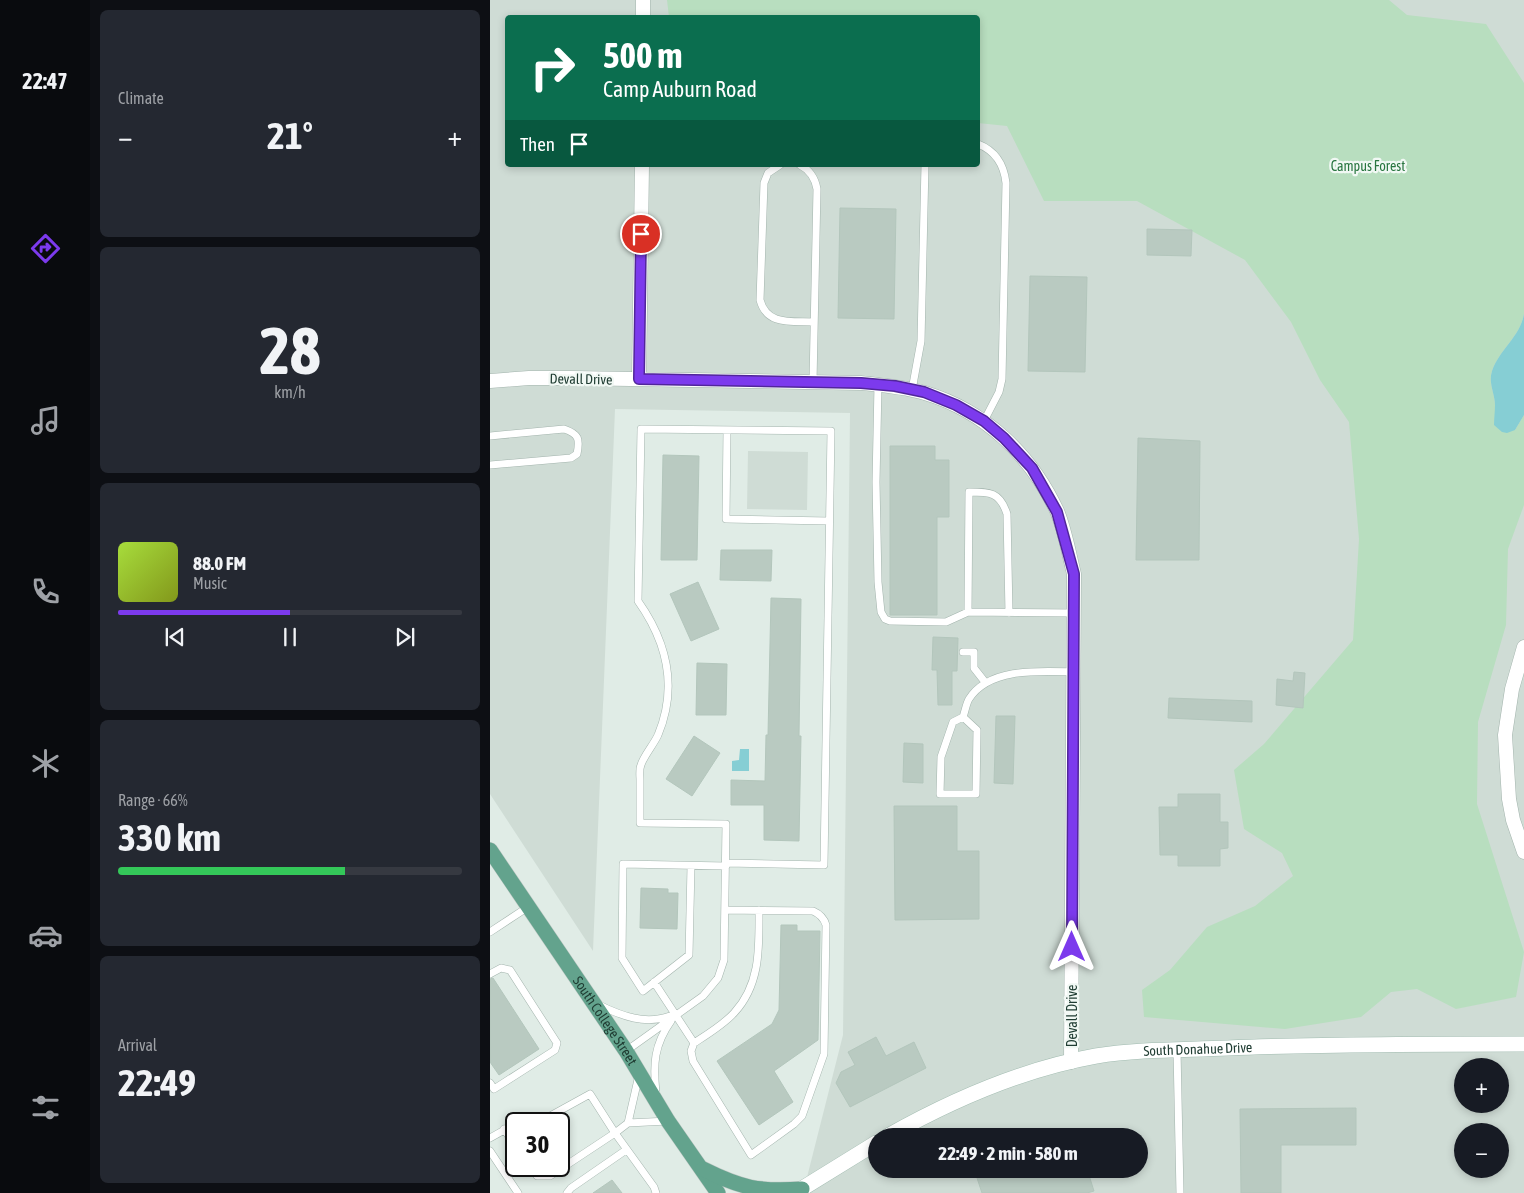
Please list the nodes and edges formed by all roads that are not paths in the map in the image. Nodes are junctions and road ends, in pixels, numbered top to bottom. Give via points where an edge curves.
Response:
1 (643, 0) edge
2 (643, 15) edge
3 (980, 145) edge
4 (642, 167) edge
5 (777, 167) edge
6 (803, 167) edge
7 (925, 167) edge
8 (814, 322) junction
9 (639, 379) junction
10 (490, 382) edge
11 (813, 382) junction
12 (878, 384) junction
13 (912, 390) junction
14 (984, 421) junction
15 (727, 430) junction
16 (490, 436) edge
17 (490, 465) edge
18 (829, 521) junction
19 (968, 612) junction
20 (1009, 613) junction
21 (1074, 613) junction
22 (1524, 647) edge
23 (963, 652) dead end
24 (1074, 672) junction
25 (985, 682) junction
26 (963, 717) junction
27 (490, 850) edge
28 (1524, 852) edge
29 (726, 865) junction
30 (691, 866) junction
31 (528, 907) junction
32 (725, 910) junction
33 (759, 910) junction
34 (490, 932) edge
35 (490, 974) edge
36 (654, 982) junction
37 (593, 1003) junction
38 (675, 1015) junction
39 (694, 1043) junction
40 (1524, 1044) edge
41 (1177, 1050) junction
42 (626, 1051) junction
43 (1071, 1062) junction
44 (640, 1073) junction
45 (491, 1088) edge
46 (657, 1101) junction
47 (556, 1112) edge
48 (668, 1121) junction
49 (628, 1123) junction
50 (903, 1128) edge
51 (505, 1129) edge
52 (615, 1133) junction
53 (490, 1138) edge
54 (868, 1148) edge
55 (626, 1150) junction
56 (490, 1151) edge
57 (570, 1162) edge
58 (702, 1169) junction
59 (799, 1192) edge
60 (518, 1193) edge
61 (567, 1193) edge
62 (656, 1193) edge
63 (703, 1193) edge
64 (718, 1193) edge
65 (1180, 1193) edge

1 - 2 street
3 - 14 lane via 1000,161 1006,183 1002,379
4 - 9 street
5 - 8 lane via 768,173 764,183 760,300 773,319
6 - 8 lane via 810,172 817,189
7 - 13 lane via 921,341
8 - 11 lane
9 - 10 street, Devall Drive via 529,378
9 - 11 street, Devall Drive
11 - 12 street, Devall Drive
12 - 13 street, Devall Drive
12 - 19 lane via 876,482 881,612 890,621 946,622
13 - 14 street, Devall Drive via 956,405
14 - 21 street, Devall Drive via 1032,468 1057,512 1074,574
15 - 18 lane via 726,519
15 - 18 lane via 830,431
15 - 29 lane via 641,428 638,601 658,632 668,675 664,719 651,750 640,764 640,823 726,824
16 - 17 lane via 564,429 577,436 579,445 577,454 571,458
18 - 29 lane via 824,865
19 - 20 lane
19 - 20 lane via 969,492 985,492 996,495 1007,514
20 - 21 lane
21 - 24 street, Devall Drive
22 - 28 street via 1512,688 1505,734 1509,799
23 - 25 lane via 974,652 974,668
24 - 25 lane via 1009,674
24 - 43 street, Devall Drive
25 - 26 lane via 969,699
26 - 26 lane via 953,722 941,757 940,794 976,794 978,730
27 - 31 main road, South College Street
29 - 30 lane
29 - 32 lane
30 - 36 lane via 689,955
30 - 36 lane via 623,864 622,958 643,991
31 - 34 lane
31 - 37 main road, South College Street
32 - 33 lane
32 - 38 lane via 724,960 718,978 703,996
33 - 39 lane via 758,964 748,994 728,1019
33 - 39 lane via 814,911 821,915 826,925 824,1054 802,1116 751,1155 693,1061
35 - 45 lane via 501,968 510,970 558,1043 555,1050
36 - 38 lane
37 - 38 lane via 633,1018 661,1019
37 - 42 main road, South College Street
38 - 39 lane
38 - 42 lane
38 - 46 lane via 663,1033 656,1053 654,1078
40 - 41 street, South Donahue Drive
41 - 43 street, South Donahue Drive via 1122,1053
41 - 65 lane
42 - 44 main road, South College Street
43 - 50 street, South Donahue Drive via 964,1098
44 - 46 main road, South College Street
44 - 49 lane
46 - 48 main road, South College Street
47 - 52 lane via 590,1094
48 - 49 lane
48 - 58 main road, South College Street
49 - 52 lane
51 - 53 lane
52 - 55 lane
52 - 57 lane
54 - 59 street
55 - 61 lane
55 - 62 lane
56 - 60 lane
58 - 59 main road via 748,1188
58 - 63 main road
58 - 64 main road, South College Street

